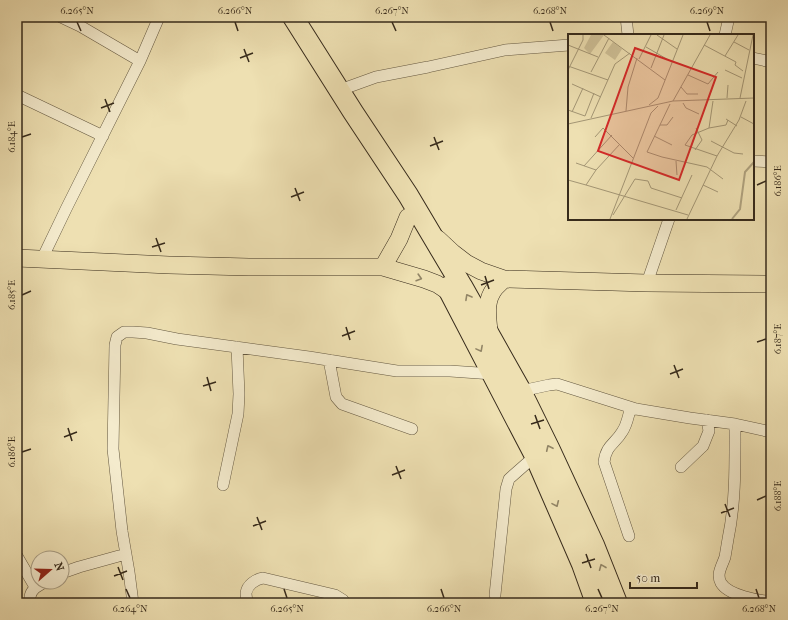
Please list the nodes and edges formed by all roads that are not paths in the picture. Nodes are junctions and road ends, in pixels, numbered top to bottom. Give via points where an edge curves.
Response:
1 (60, 17) edge
2 (159, 17) edge
3 (279, 17) edge
4 (293, 17) edge
5 (626, 17) edge
6 (729, 17) edge
7 (628, 34) edge
8 (725, 34) edge
9 (568, 45) edge
10 (754, 58) edge
11 (140, 61) junction
12 (771, 62) edge
13 (340, 90) junction
14 (17, 95) edge
15 (102, 136) junction
16 (754, 161) edge
17 (771, 162) edge
18 (408, 217) junction
19 (669, 220) edge
20 (428, 229) junction
21 (17, 258) edge
22 (42, 259) junction
23 (383, 267) junction
24 (504, 279) junction
25 (647, 283) junction
26 (771, 284) edge
27 (452, 294) junction
28 (490, 334) junction
29 (237, 347) junction
30 (329, 360) junction
31 (493, 374) junction
32 (521, 391) junction
33 (636, 409) junction
34 (707, 420) junction
35 (735, 424) junction
36 (412, 429) dead end
37 (771, 432) edge
38 (535, 456) junction
39 (681, 468) dead end
40 (223, 485) dead end
41 (629, 536) dead end
42 (126, 554) junction
43 (17, 556) edge
44 (70, 570) edge
45 (30, 577) edge
46 (495, 595) dead end
47 (771, 601) edge
48 (133, 603) edge
49 (247, 603) edge
50 (345, 603) edge
51 (596, 603) edge
52 (617, 603) edge

1 - 11 street
2 - 11 street
3 - 18 highway
4 - 13 highway
5 - 7 street
6 - 8 street
9 - 13 street via 504,50 376,77
10 - 12 street
11 - 15 street
13 - 20 highway
14 - 15 street
15 - 22 street
16 - 17 street
18 - 23 main road
18 - 27 highway
19 - 25 street
20 - 24 main road via 466,263
28 -> 20 highway
21 - 22 main road
22 - 23 main road via 249,267
23 -> 27 main road via 424,279
24 - 25 main road
24 - 28 main road via 495,289 487,309
25 - 26 main road
27 -> 31 highway
28 - 32 highway
29 - 30 street
29 - 40 street via 238,414
29 - 42 street via 140,332 124,332 117,337 114,449
30 - 31 street via 397,371
30 - 36 street via 336,397 342,404
31 - 38 highway
32 - 33 street via 557,384
52 -> 32 highway via 594,545
33 - 34 street
33 - 41 street via 630,410 624,429 606,450 604,462
34 - 35 street
34 - 39 street via 709,431 703,446
35 - 37 street
35 - 47 street via 732,522 719,576 721,583 734,594
38 - 46 street via 509,479 506,489
38 -> 51 highway via 582,564
42 - 44 street
42 - 48 street
43 - 45 street
49 - 50 street via 246,591 249,585 258,578 263,578 335,595

